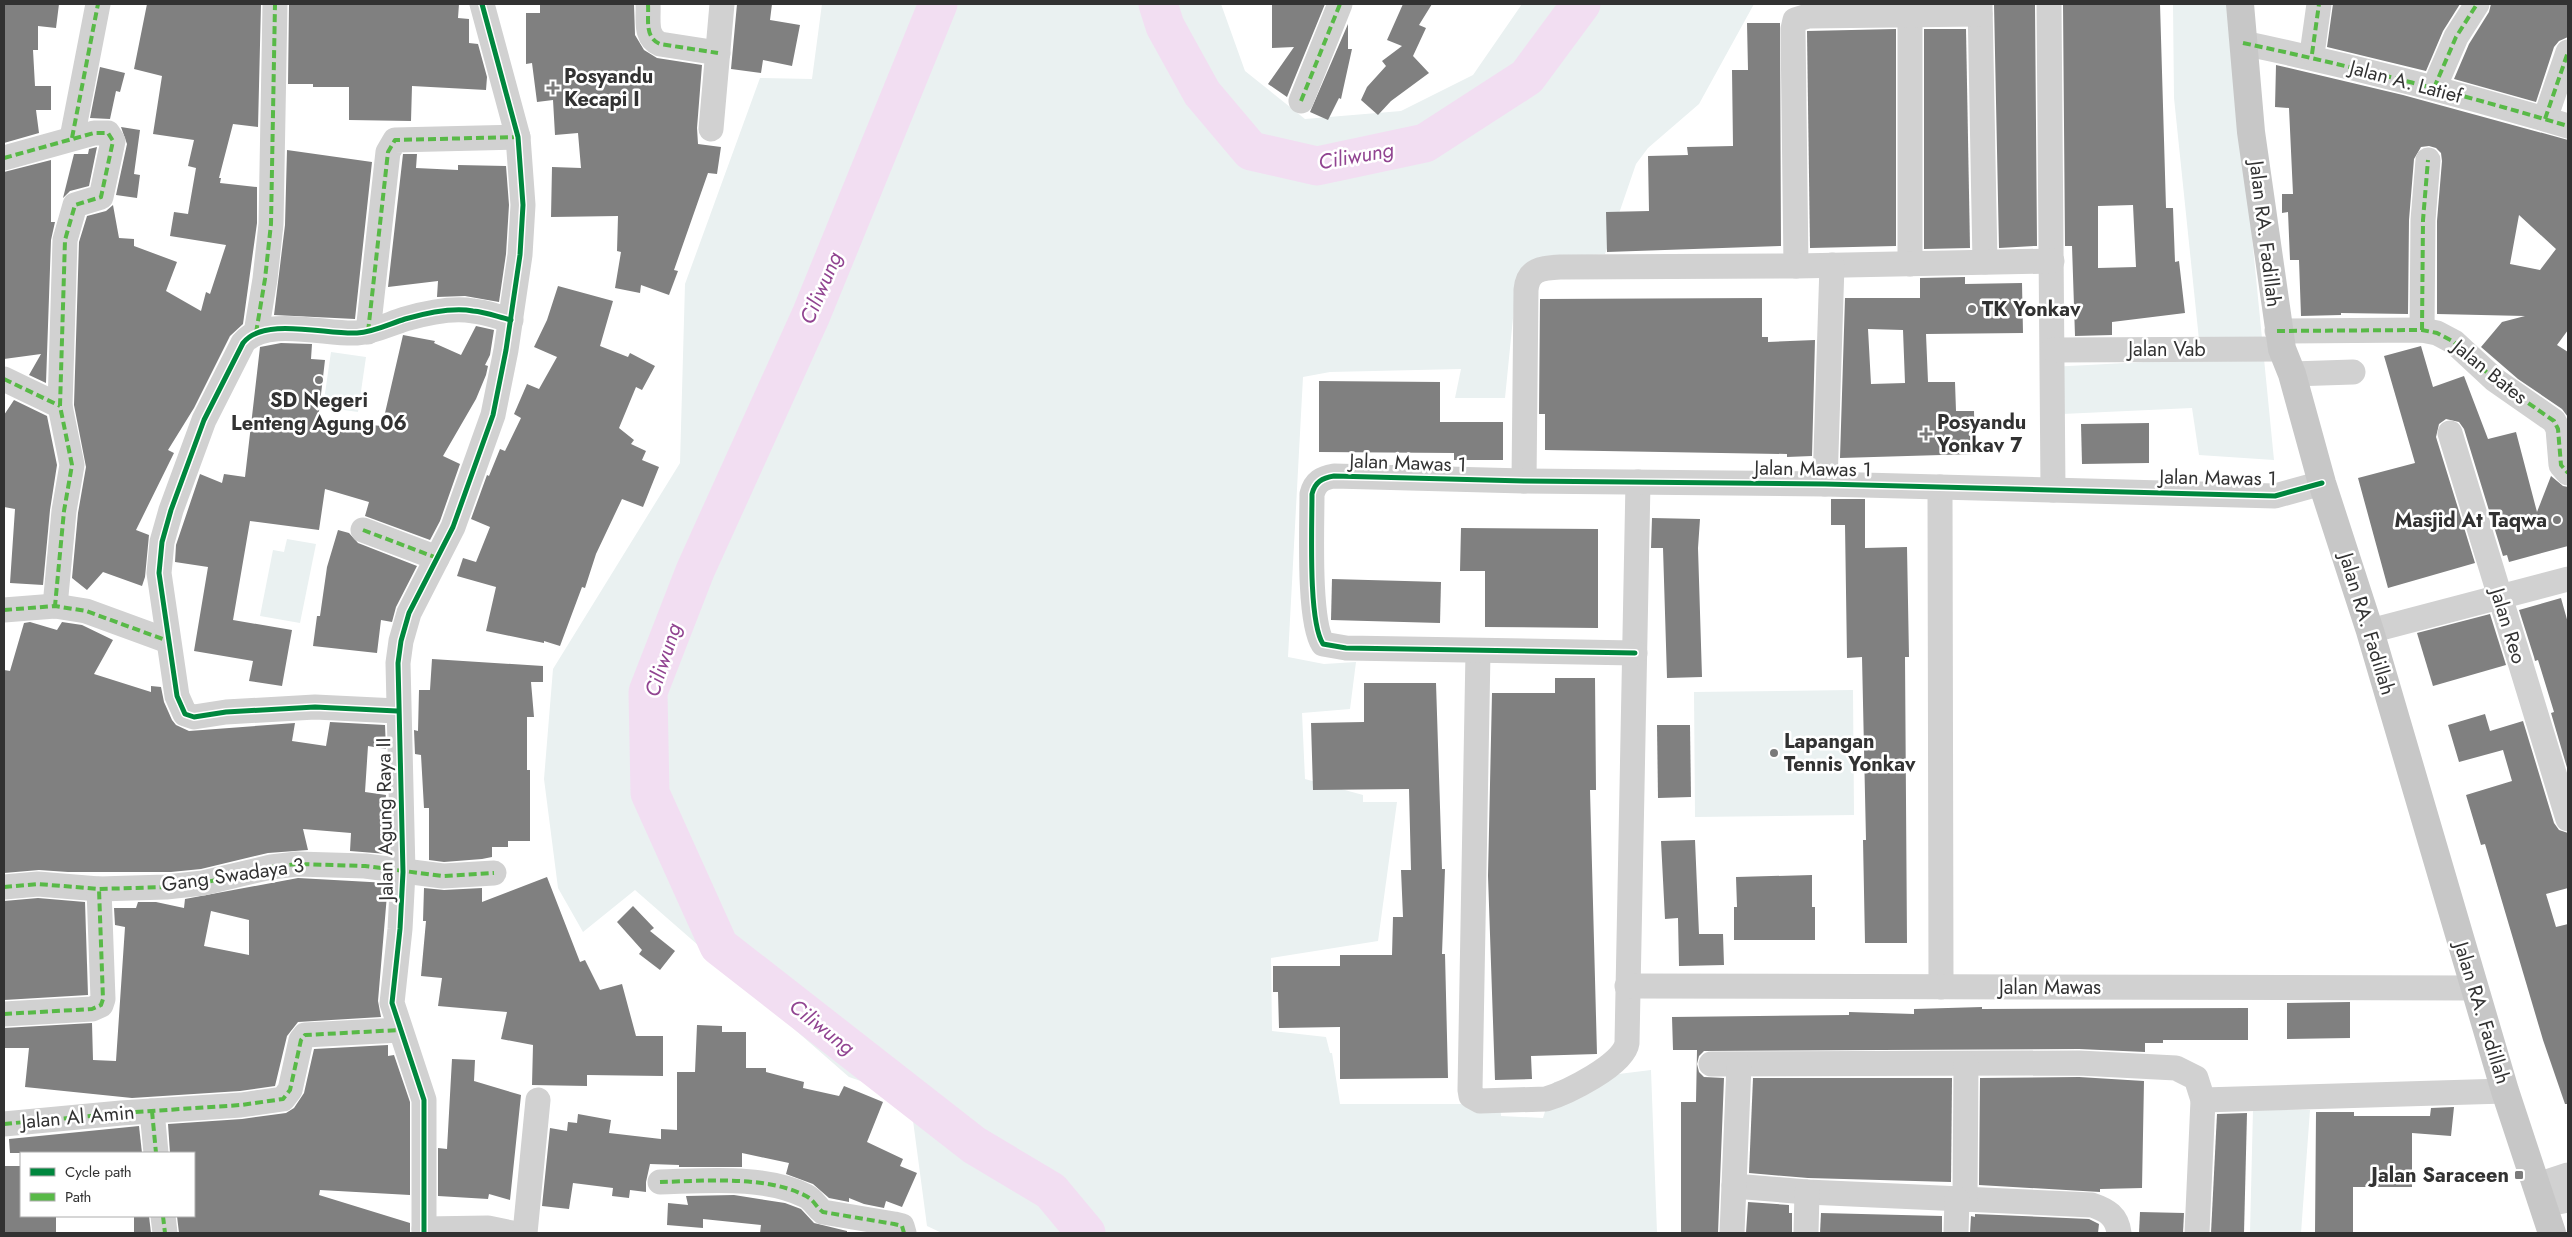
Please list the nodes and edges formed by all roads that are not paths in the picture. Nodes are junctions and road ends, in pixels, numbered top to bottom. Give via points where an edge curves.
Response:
1 (98, 4) edge
2 (275, 4) edge
3 (648, 4) edge
4 (722, 4) edge
5 (1340, 4) edge
6 (2049, 4) edge
7 (2240, 4) edge
8 (2319, 4) edge
9 (2477, 4) edge
10 (489, 6) edge
11 (1910, 9) edge
12 (1980, 9) edge
13 (2243, 43) junction
14 (718, 52) junction
15 (2568, 52) edge
16 (2312, 54) dead end
17 (2434, 88) junction
18 (1301, 101) dead end
19 (2557, 122) edge
20 (711, 129) dead end
21 (518, 136) junction
22 (72, 138) junction
23 (4, 158) edge
24 (2428, 160) dead end
25 (2052, 261) junction
26 (1986, 262) junction
27 (1910, 264) junction
28 (1796, 266) junction
29 (1832, 266) junction
30 (510, 320) junction
31 (2422, 330) junction
32 (368, 332) junction
33 (256, 333) junction
34 (2279, 340) junction
35 (2053, 350) junction
36 (2353, 372) dead end
37 (2292, 374) junction
38 (4, 379) edge
39 (60, 406) junction
40 (2450, 433) dead end
41 (2568, 473) edge
42 (1524, 481) junction
43 (1638, 482) junction
44 (1825, 484) junction
45 (2322, 484) junction
46 (1940, 487) junction
47 (2053, 490) junction
48 (363, 530) dead end
49 (437, 558) junction
50 (2568, 580) edge
51 (2499, 598) junction
52 (55, 606) junction
53 (4, 610) edge
54 (2370, 631) junction
55 (168, 641) junction
56 (1478, 652) junction
57 (1635, 653) junction
58 (397, 711) junction
59 (2568, 819) edge
60 (403, 872) junction
61 (494, 874) dead end
62 (4, 887) edge
63 (99, 889) junction
64 (1627, 986) junction
65 (1941, 987) junction
66 (2474, 988) junction
67 (4, 1014) edge
68 (400, 1030) junction
69 (1711, 1064) dead end
70 (1966, 1064) junction
71 (1739, 1065) junction
72 (2505, 1091) junction
73 (538, 1100) dead end
74 (2203, 1100) junction
75 (152, 1111) junction
76 (4, 1124) edge
77 (156, 1152) edge
78 (2568, 1175) edge
79 (660, 1182) dead end
80 (1734, 1186) junction
81 (1807, 1192) junction
82 (2549, 1196) edge
83 (1961, 1199) junction
84 (163, 1217) edge
85 (424, 1231) edge
86 (164, 1233) edge
87 (512, 1233) edge
88 (525, 1233) edge
89 (904, 1233) edge
90 (1732, 1233) edge
91 (1806, 1233) edge
92 (1956, 1233) edge
93 (2119, 1233) edge
94 (2197, 1233) edge
95 (2552, 1233) edge

1 - 22 street
2 - 33 street via 271,224 266,280
3 - 14 street via 649,33 653,40 660,44
4 - 14 street
5 - 18 street
6 - 25 street
7 - 13 main road, Jalan RA. Fadillah
8 - 16 street
9 - 17 street via 2456,37
10 - 21 street, Jalan Agung Raya II
11 - 12 street
11 - 27 street
11 - 28 street via 1800,17 1794,24
12 - 26 street
13 - 17 street, Jalan A. Latief
13 - 34 main road, Jalan RA. Fadillah via 2251,132
14 - 20 street
15 - 19 street
17 - 19 street, Jalan A. Latief
21 - 30 street, Jalan Agung Raya II via 523,228
21 - 32 street via 395,140 388,152
22 - 23 street
22 - 39 street via 104,132 112,136 112,149 101,197 75,206 65,240
24 - 31 street via 2423,225
25 - 26 street
25 - 35 street
26 - 27 street
27 - 29 street
28 - 29 street
28 - 42 street via 1544,268 1531,273 1526,290
29 - 44 street
30 - 32 street via 472,310 451,311 417,316
30 - 49 street, Jalan Agung Raya II via 493,415 463,502
31 - 34 street, Jalan Bates
31 - 41 street, Jalan Bates via 2454,342 2495,380 2554,421 2558,429 2561,466
32 - 33 street via 348,334 273,329
33 - 55 street via 243,343 204,420 162,542 159,573
34 - 35 street, Jalan Vab
34 - 37 main road, Jalan RA. Fadillah
35 - 47 street
36 - 37 street
37 - 45 main road, Jalan RA. Fadillah
38 - 39 street
39 - 52 street via 72,465
40 - 51 street, Jalan Reo
42 - 43 street, Jalan Mawas 1
42 - 56 street, Jalan Mawas 1 via 1334,476 1318,481 1312,494 1314,612 1317,635 1323,644 1346,648
43 - 44 street, Jalan Mawas 1
43 - 57 street
44 - 46 street, Jalan Mawas 1
45 - 47 street, Jalan Mawas 1 via 2275,496
45 - 54 main road, Jalan RA. Fadillah
46 - 47 street, Jalan Mawas 1
46 - 65 street
48 - 49 street
49 - 58 street, Jalan Agung Raya II via 415,599 404,629 398,663
50 - 51 street
51 - 54 street
51 - 59 street, Jalan Reo
52 - 53 street
52 - 55 street via 86,611
54 - 66 main road, Jalan RA. Fadillah
55 - 58 street via 177,696 185,714 316,707
56 - 57 street
56 - 64 street via 1471,1096 1480,1101 1546,1099 1613,1063 1626,1049
57 - 64 street
58 - 60 street, Jalan Agung Raya II
60 - 61 street, Gang Swadaya 3 via 443,876
60 - 63 street, Gang Swadaya 3 via 297,864 203,883
60 - 68 street, Jalan Agung Raya II via 392,1003
62 - 63 street, Gang Swadaya 3 via 38,884
63 - 67 street via 101,1005 92,1009
64 - 65 street, Jalan Mawas
65 - 66 street, Jalan Mawas
66 - 72 main road, Jalan RA. Fadillah
68 - 75 street, Jalan Al Amin via 305,1035 301,1040 290,1090 283,1099
68 - 85 street, Jalan Agung Raya II via 424,1100
69 - 71 street
70 - 71 street
70 - 74 street via 2079,1063 2176,1068 2196,1078
70 - 83 street
71 - 80 street
72 - 74 street
72 - 82 main road, Jalan RA. Fadillah
73 - 88 street
74 - 94 street
75 - 76 street, Jalan Al Amin
75 - 77 street
78 - 82 street
79 - 89 street via 735,1180 757,1183 805,1195 823,1212 902,1226
80 - 81 street
80 - 90 street
81 - 83 street
81 - 91 street
82 - 95 main road, Jalan RA. Fadillah
83 - 92 street
83 - 93 street via 2092,1205 2105,1209 2115,1218
84 - 86 street
85 - 87 street via 488,1228

